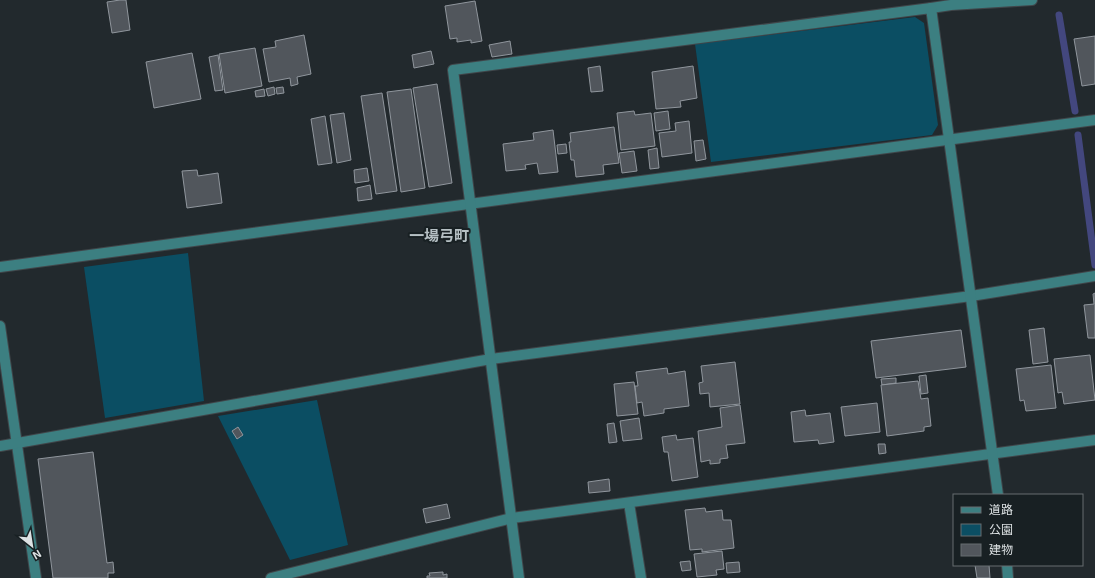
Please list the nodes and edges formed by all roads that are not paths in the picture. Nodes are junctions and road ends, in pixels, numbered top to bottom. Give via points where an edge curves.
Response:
1 (1032, 0) edge
2 (931, 8) junction
3 (1095, 120) edge
4 (950, 140) junction
5 (471, 204) junction
6 (0, 267) edge
7 (1095, 276) edge
8 (971, 296) junction
9 (0, 326) edge
10 (491, 359) junction
11 (1095, 440) edge
12 (17, 444) junction
13 (0, 446) edge
14 (992, 454) junction
15 (998, 494) edge
16 (629, 503) junction
17 (512, 518) junction
18 (1007, 566) edge
19 (36, 578) edge
20 (271, 578) edge
21 (520, 578) edge
22 (641, 578) edge
23 (1008, 578) edge

1 - 2 street
2 - 4 street
2 - 5 street via 453,70
3 - 4 street
4 - 5 street
4 - 8 street
5 - 6 street
5 - 10 street
7 - 8 street
8 - 10 street
8 - 14 street
9 - 12 street
10 - 12 street
10 - 17 street
11 - 14 street
12 - 13 street
12 - 19 street
14 - 15 street
14 - 16 street
16 - 17 street
16 - 22 street
17 - 20 street
17 - 21 street
18 - 23 street

